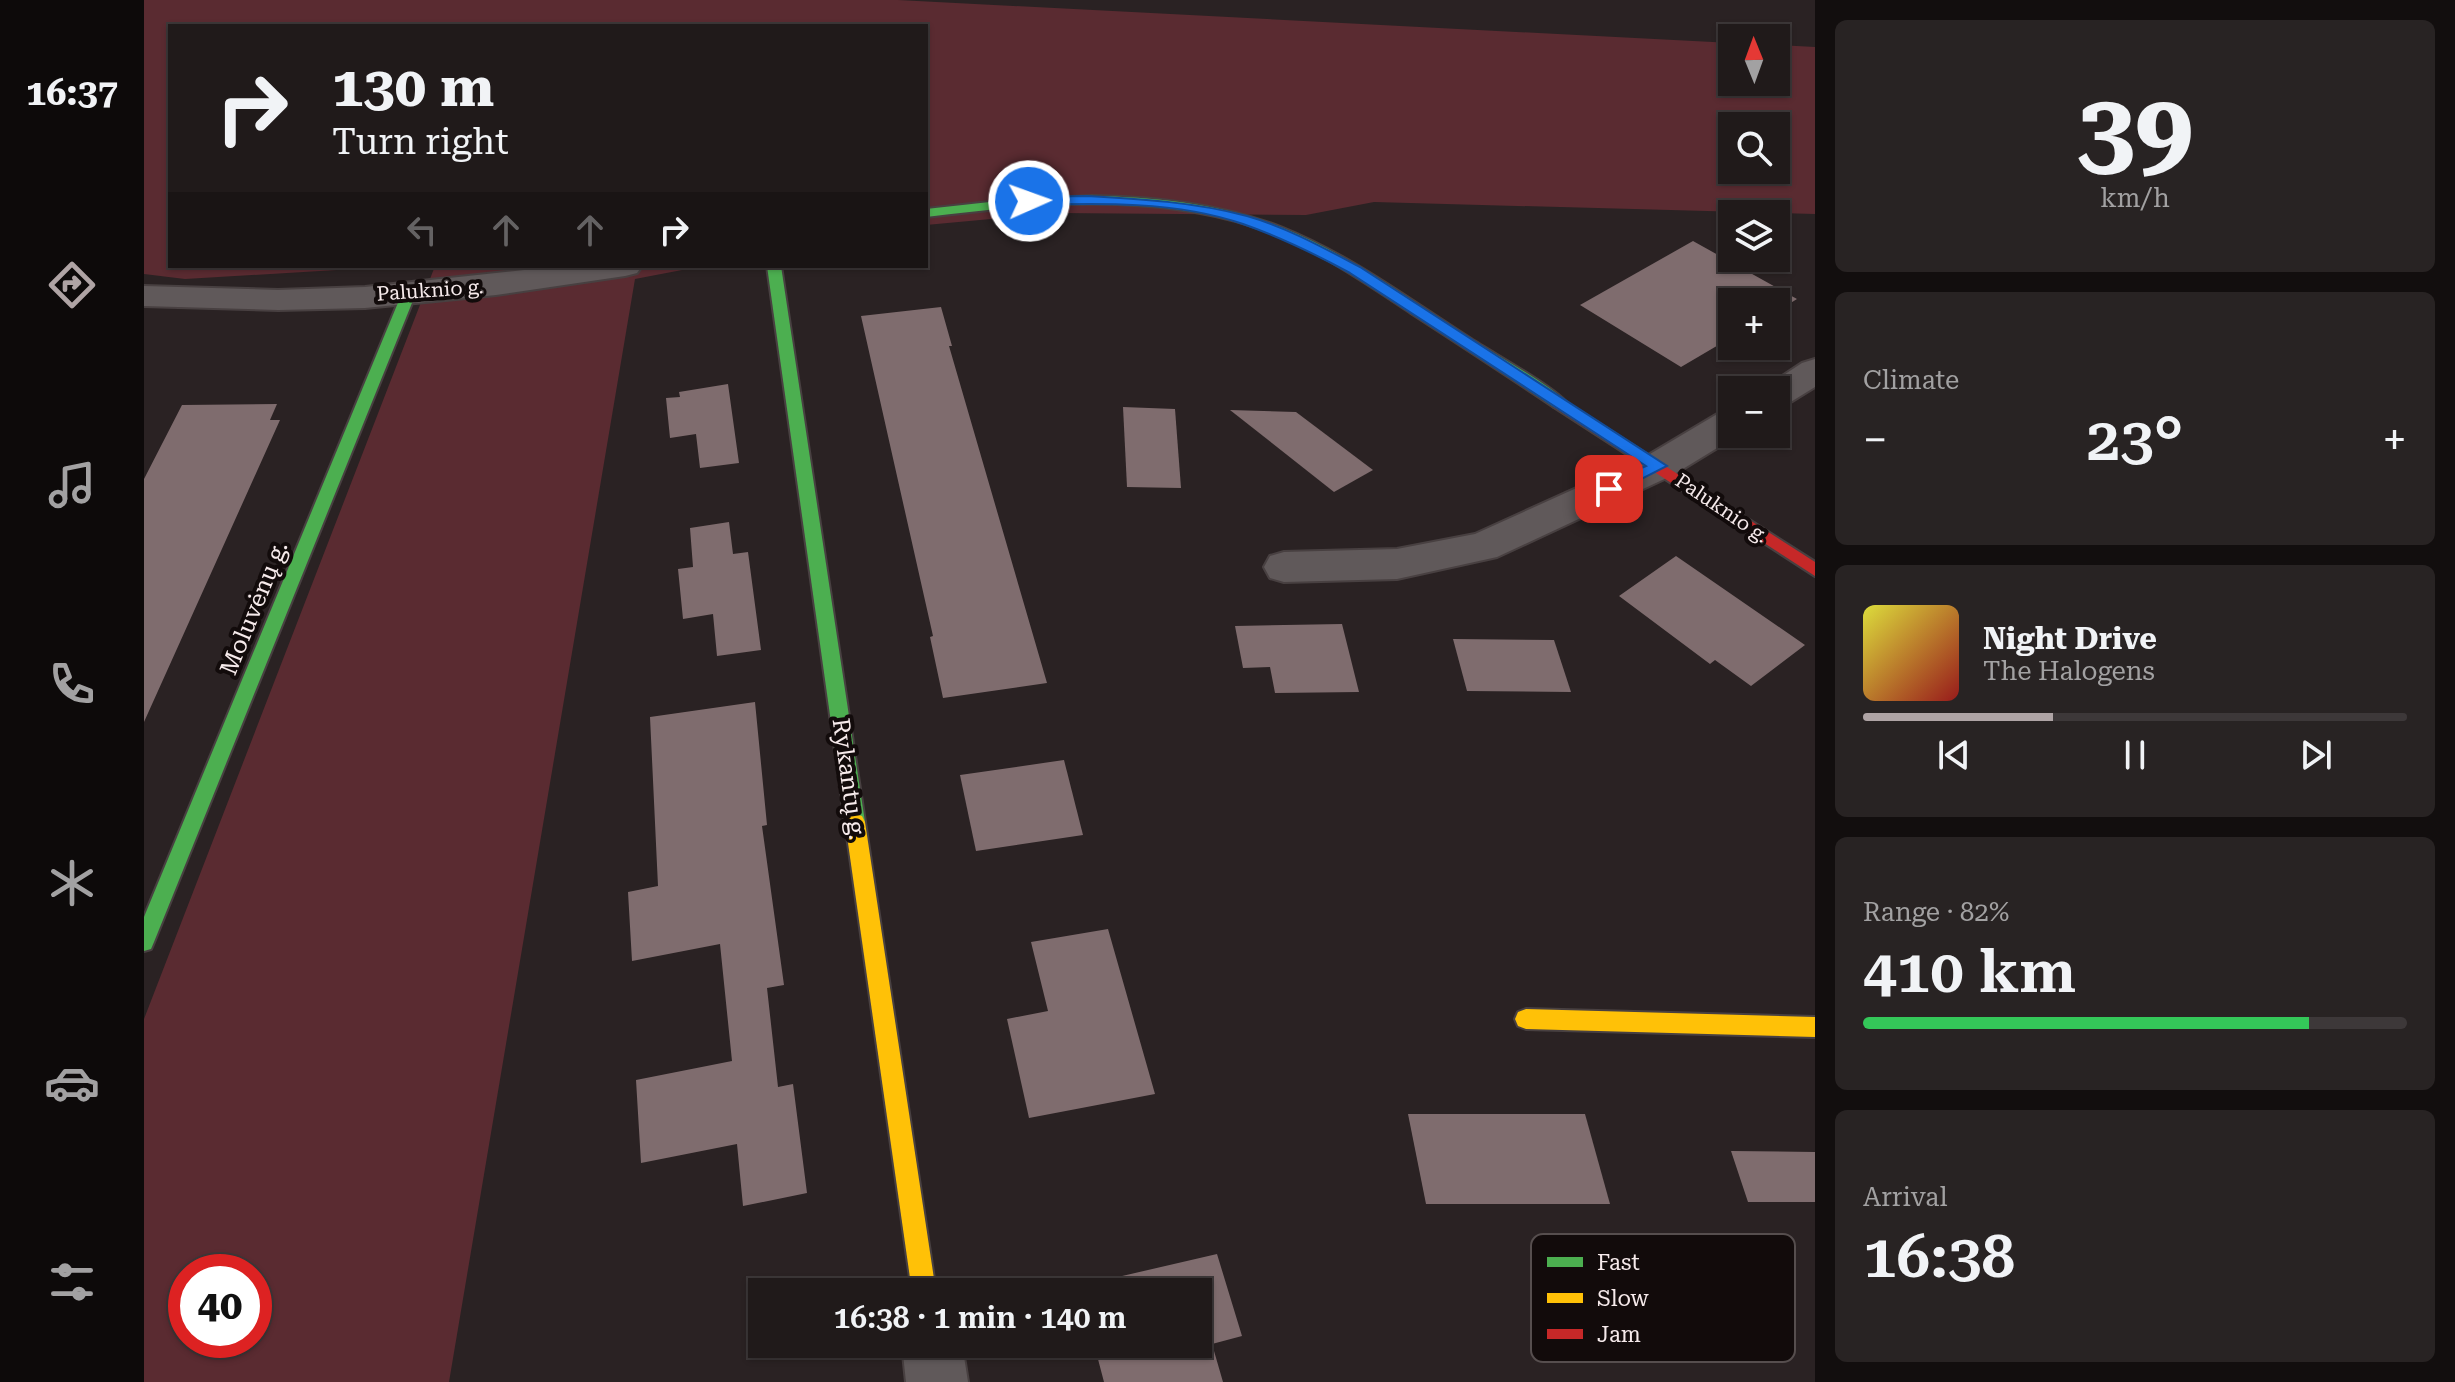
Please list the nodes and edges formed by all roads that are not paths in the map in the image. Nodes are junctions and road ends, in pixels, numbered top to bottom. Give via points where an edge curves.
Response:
1 (928, 213) edge
2 (613, 268) edge
3 (774, 268) edge
4 (409, 293) junction
5 (144, 296) edge
6 (1815, 371) edge
7 (1790, 386) edge
8 (1718, 430) edge
9 (1659, 466) junction
10 (1284, 567) dead end
11 (1815, 570) edge
12 (144, 942) edge
13 (1526, 1019) dead end
14 (1815, 1027) edge
15 (922, 1278) edge
16 (934, 1358) edge
17 (937, 1382) edge

1 - 9 street, Paluknio g. via 999,202 1087,200 1179,206 1245,220 1355,270
2 - 4 street, Paluknio g.
3 - 15 street, Rykantų g.
4 - 5 street, Paluknio g. via 281,300
4 - 12 street, Moluvėnų g.
6 - 7 street
8 - 9 street
9 - 10 street via 1483,547 1397,564
9 - 11 street, Paluknio g.
13 - 14 street
16 - 17 street

